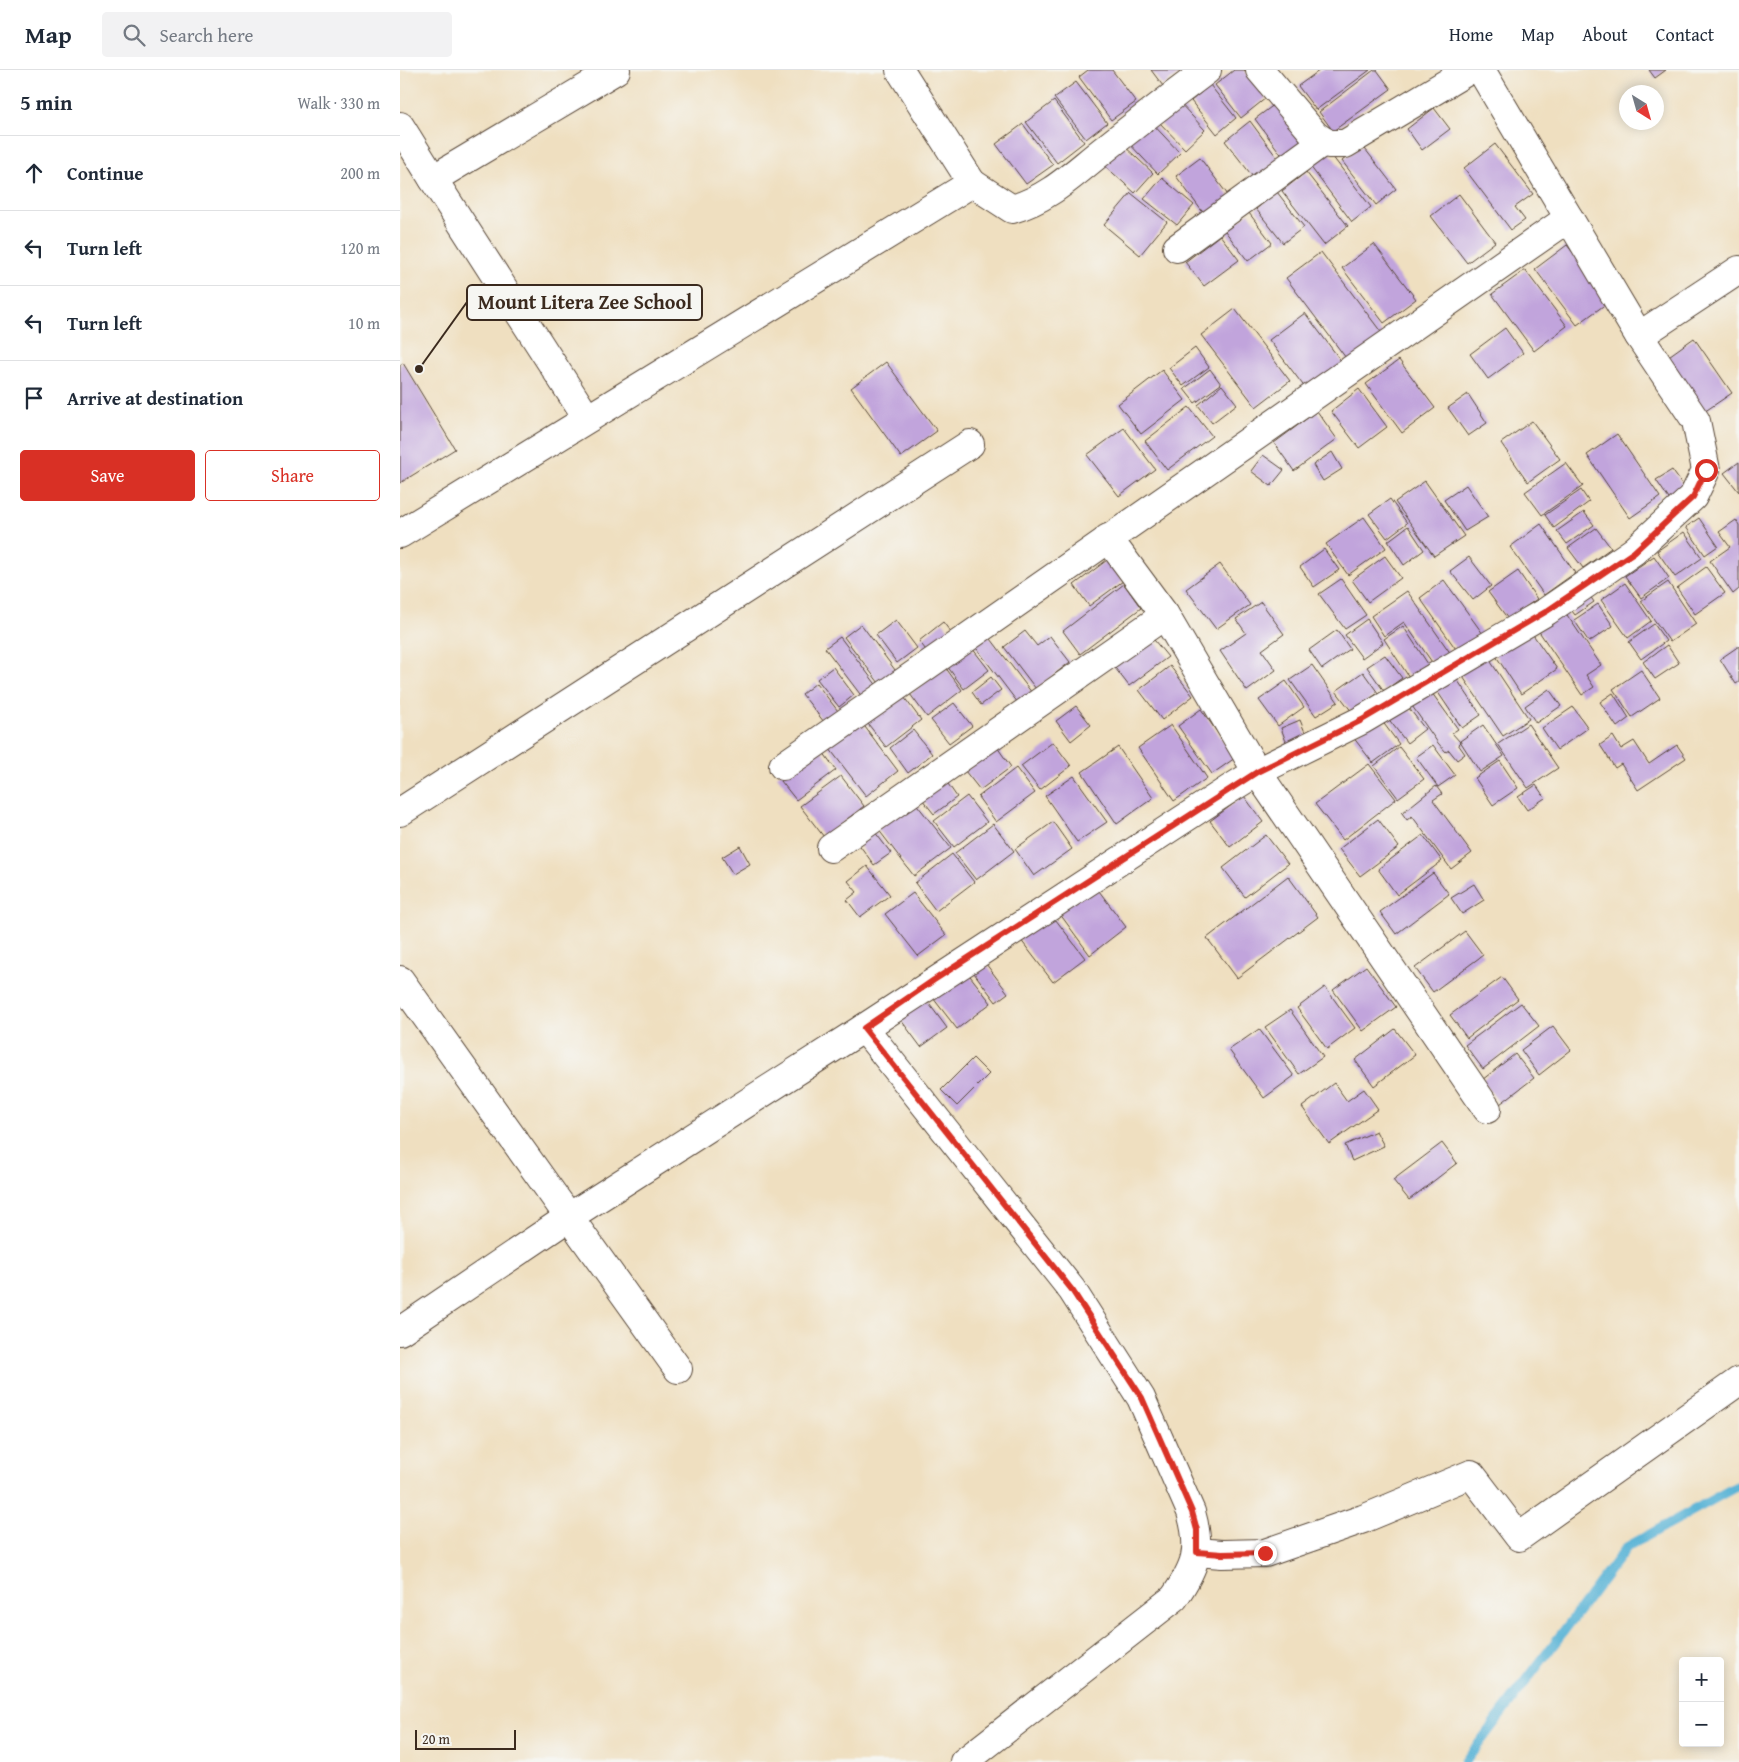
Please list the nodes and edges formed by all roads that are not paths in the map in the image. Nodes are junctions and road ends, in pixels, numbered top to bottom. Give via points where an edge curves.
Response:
1 (616, 70) edge
2 (1207, 70) edge
3 (1260, 70) edge
4 (1469, 70) edge
5 (1481, 70) edge
6 (910, 74) edge
7 (400, 126) edge
8 (1324, 142) junction
9 (433, 179) junction
10 (972, 184) junction
11 (1569, 218) junction
12 (1177, 248) dead end
13 (1739, 270) edge
14 (1639, 336) junction
15 (587, 418) junction
16 (970, 444) dead end
17 (400, 534) edge
18 (1108, 538) junction
19 (1165, 615) junction
20 (783, 766) dead end
21 (1257, 772) junction
22 (400, 812) edge
23 (831, 848) dead end
24 (400, 980) edge
25 (864, 1028) junction
26 (1487, 1109) dead end
27 (569, 1217) junction
28 (400, 1331) edge
29 (678, 1369) dead end
30 (1739, 1381) edge
31 (1197, 1552) junction
32 (964, 1762) edge

1 - 9 street
2 - 10 street via 1062,184 1029,204 1012,209
3 - 8 street
4 - 8 street via 1345,144
5 - 11 street
6 - 10 street
7 - 9 street
8 - 12 street
9 - 15 street
10 - 15 street
11 - 14 street
11 - 18 street
13 - 14 street
14 - 21 street via 1696,421 1706,470 1693,497 1634,552 1547,611 1362,720
15 - 17 street
16 - 22 street
18 - 19 street
18 - 20 street
19 - 21 street
19 - 23 street
21 - 25 street
21 - 26 street
24 - 27 street
25 - 27 street
25 - 31 street via 1072,1290 1142,1398 1192,1512 1197,1530
27 - 28 street
27 - 29 street
30 - 31 street via 1519,1537 1471,1474 1363,1519 1265,1553
31 - 32 street via 1189,1576 1174,1598

